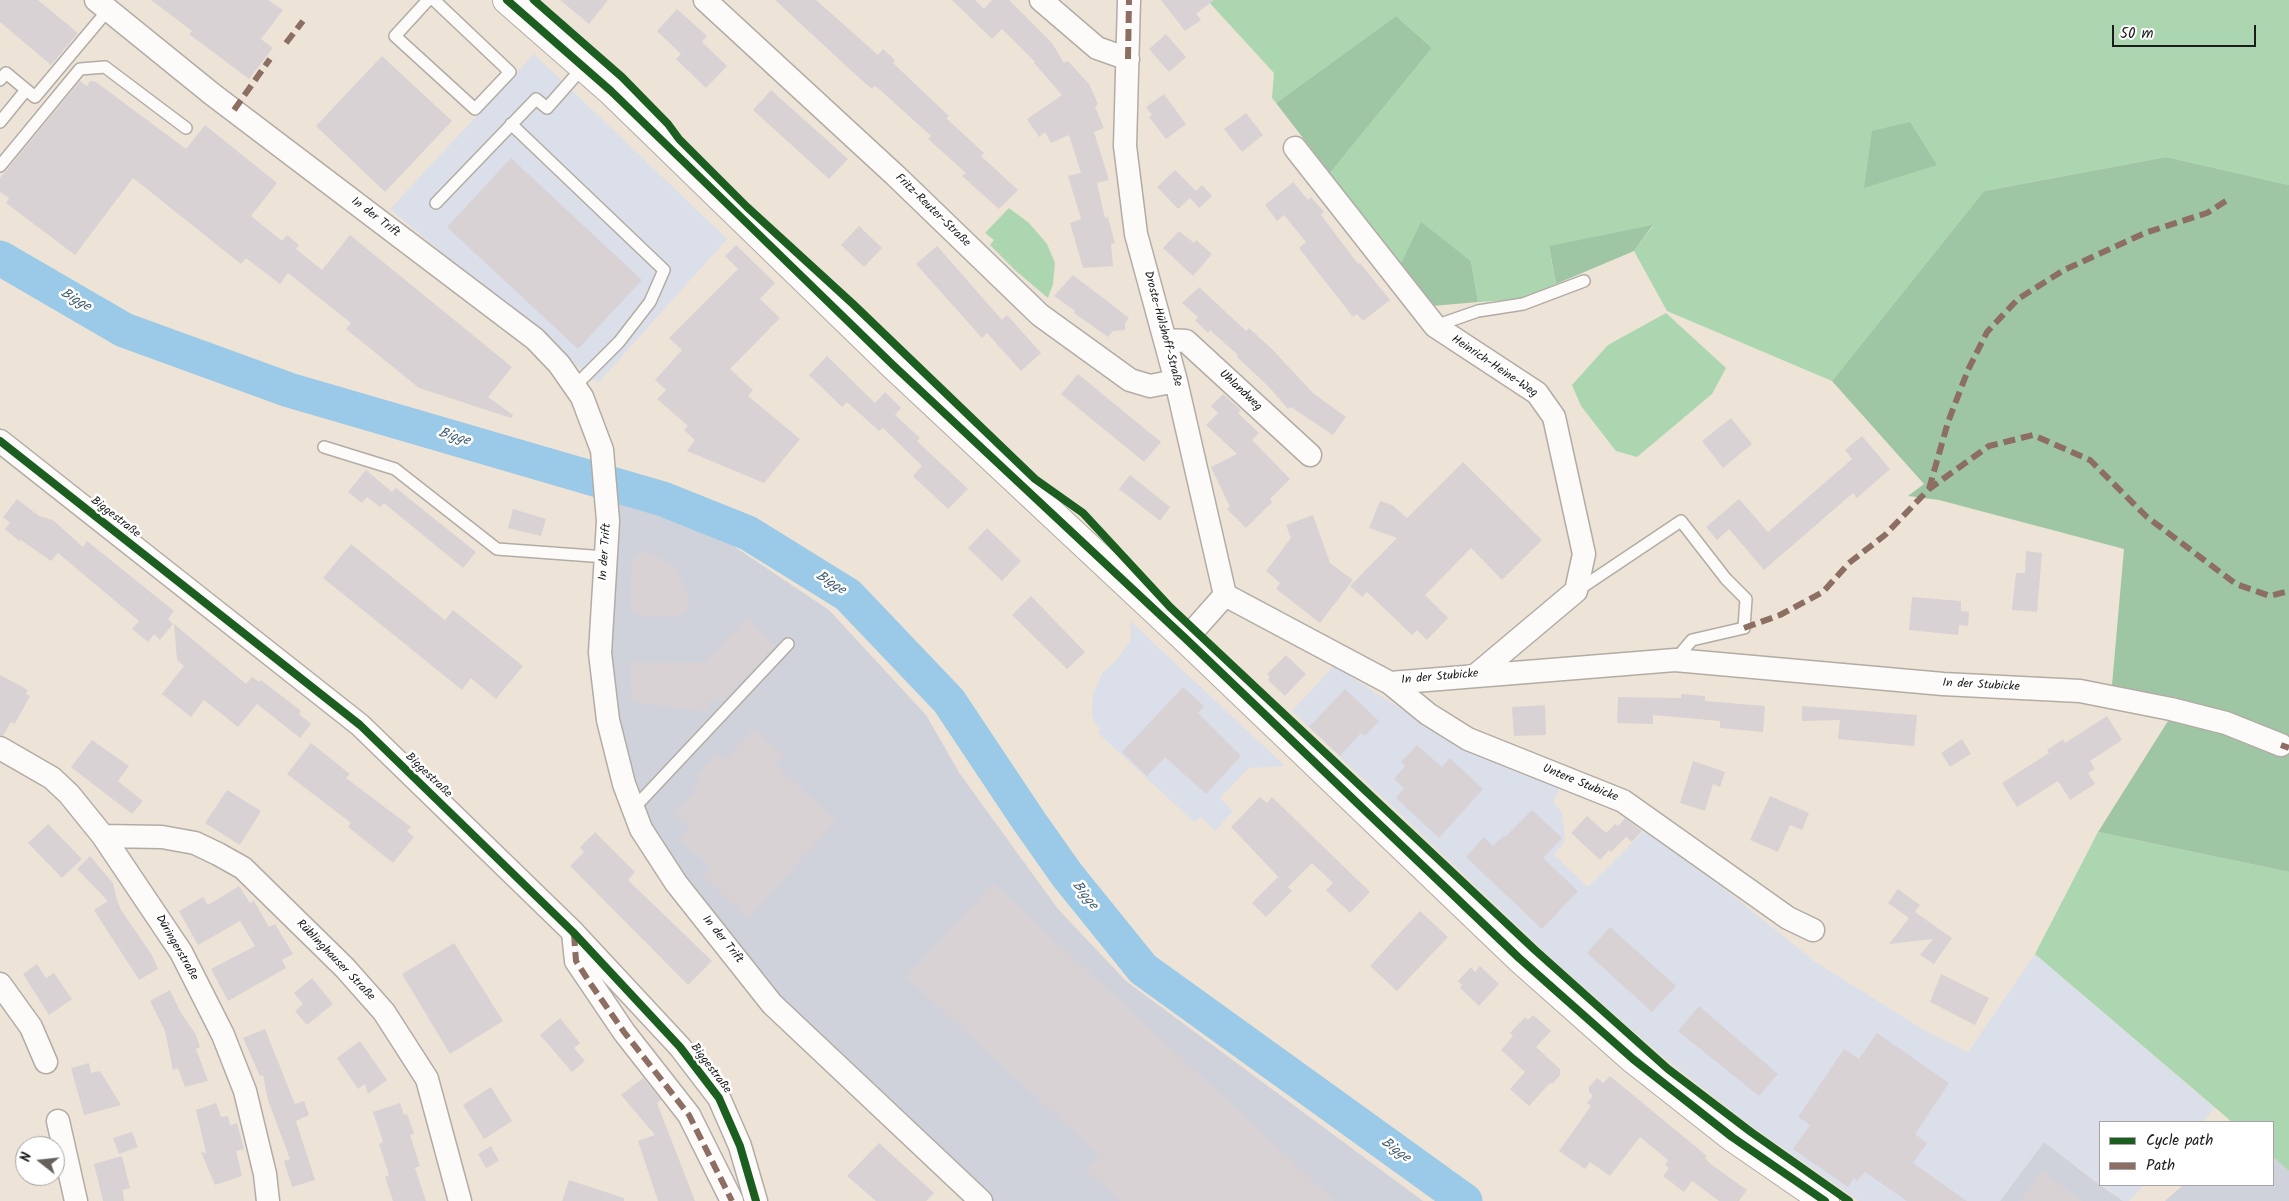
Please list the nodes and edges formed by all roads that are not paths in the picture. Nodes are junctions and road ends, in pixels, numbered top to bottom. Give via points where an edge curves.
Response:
1 (428, 0) edge
2 (434, 0) edge
3 (507, 0) edge
4 (705, 0) edge
5 (1041, 0) edge
6 (1129, 0) edge
7 (102, 5) edge
8 (1128, 59) junction
9 (585, 66) junction
10 (0, 80) edge
11 (26, 90) junction
12 (0, 122) edge
13 (511, 124) junction
14 (186, 128) dead end
15 (1295, 148) dead end
16 (0, 166) edge
17 (436, 203) dead end
18 (1584, 281) dead end
19 (1434, 326) junction
20 (1166, 340) junction
21 (1176, 381) junction
22 (574, 387) junction
23 (0, 441) edge
24 (324, 447) dead end
25 (1310, 455) dead end
26 (606, 557) junction
27 (1576, 591) junction
28 (1225, 595) junction
29 (1186, 640) junction
30 (788, 644) dead end
31 (1675, 660) junction
32 (1476, 674) junction
33 (1390, 683) junction
34 (2281, 745) dead end
35 (0, 748) edge
36 (633, 809) junction
37 (104, 836) junction
38 (1813, 930) dead end
39 (573, 932) junction
40 (0, 984) edge
41 (46, 1062) dead end
42 (58, 1121) dead end
43 (76, 1201) edge
44 (268, 1201) edge
45 (460, 1201) edge
46 (732, 1201) edge
47 (756, 1201) edge
48 (982, 1201) edge
49 (1825, 1201) edge

1 - 2 lane via 395,36 475,109 510,72
3 - 9 main road
4 - 21 street, Fritz-Reuter-Straße via 896,176 1040,315 1130,380 1150,386
5 - 8 street via 1097,48
6 - 8 street, Droste-Hülshoff-Straße
7 - 11 lane via 35,97
7 - 22 street, In der Trift via 212,94 536,340 559,364
8 - 20 street, Droste-Hülshoff-Straße via 1125,146 1136,234
9 - 13 lane via 547,108 536,99
9 - 29 main road via 892,364
10 - 11 lane via 6,72
11 - 12 lane
13 - 17 lane
13 - 22 lane via 664,270 650,302 618,342
14 - 16 lane via 105,67 80,69
15 - 19 street, Heinrich-Heine-Weg
18 - 19 lane via 1523,304 1478,311
19 - 27 street, Heinrich-Heine-Weg via 1537,394 1554,417 1584,554
20 - 21 street, Droste-Hülshoff-Straße
20 - 25 street, Uhlandweg via 1186,341
21 - 28 street, Droste-Hülshoff-Straße
22 - 26 street, In der Trift via 582,397 602,450 608,521
23 - 39 street, Biggestraße via 360,725
24 - 26 lane via 395,469 498,549
26 - 36 street, In der Trift via 600,653 608,720
27 - 31 lane via 1681,521 1726,579 1746,599 1744,628 1692,640
27 - 32 street
28 - 29 street
28 - 33 street, In der Stubicke
29 - 49 main road via 1519,958 1633,1059 1732,1137
30 - 36 lane
31 - 32 street, In der Stubicke
31 - 34 street, In der Stubicke via 1942,684 2080,692 2226,723
32 - 33 street, In der Stubicke
33 - 38 street, Untere Stubicke via 1428,714 1468,740 1623,801 1788,918
35 - 37 street, Düringerstraße via 52,778
36 - 48 street, In der Trift via 641,830 676,883 772,1004
37 - 44 street, Düringerstraße via 181,952 223,1035 246,1091
37 - 45 street, Rüblinghauser Straße via 162,837 194,843 218,854 243,868 345,968 384,1012 427,1078
39 - 46 street via 576,961 624,1032 689,1115
39 - 47 street, Biggestraße via 680,1048 719,1098 740,1146
40 - 41 street via 31,1027
42 - 43 street

